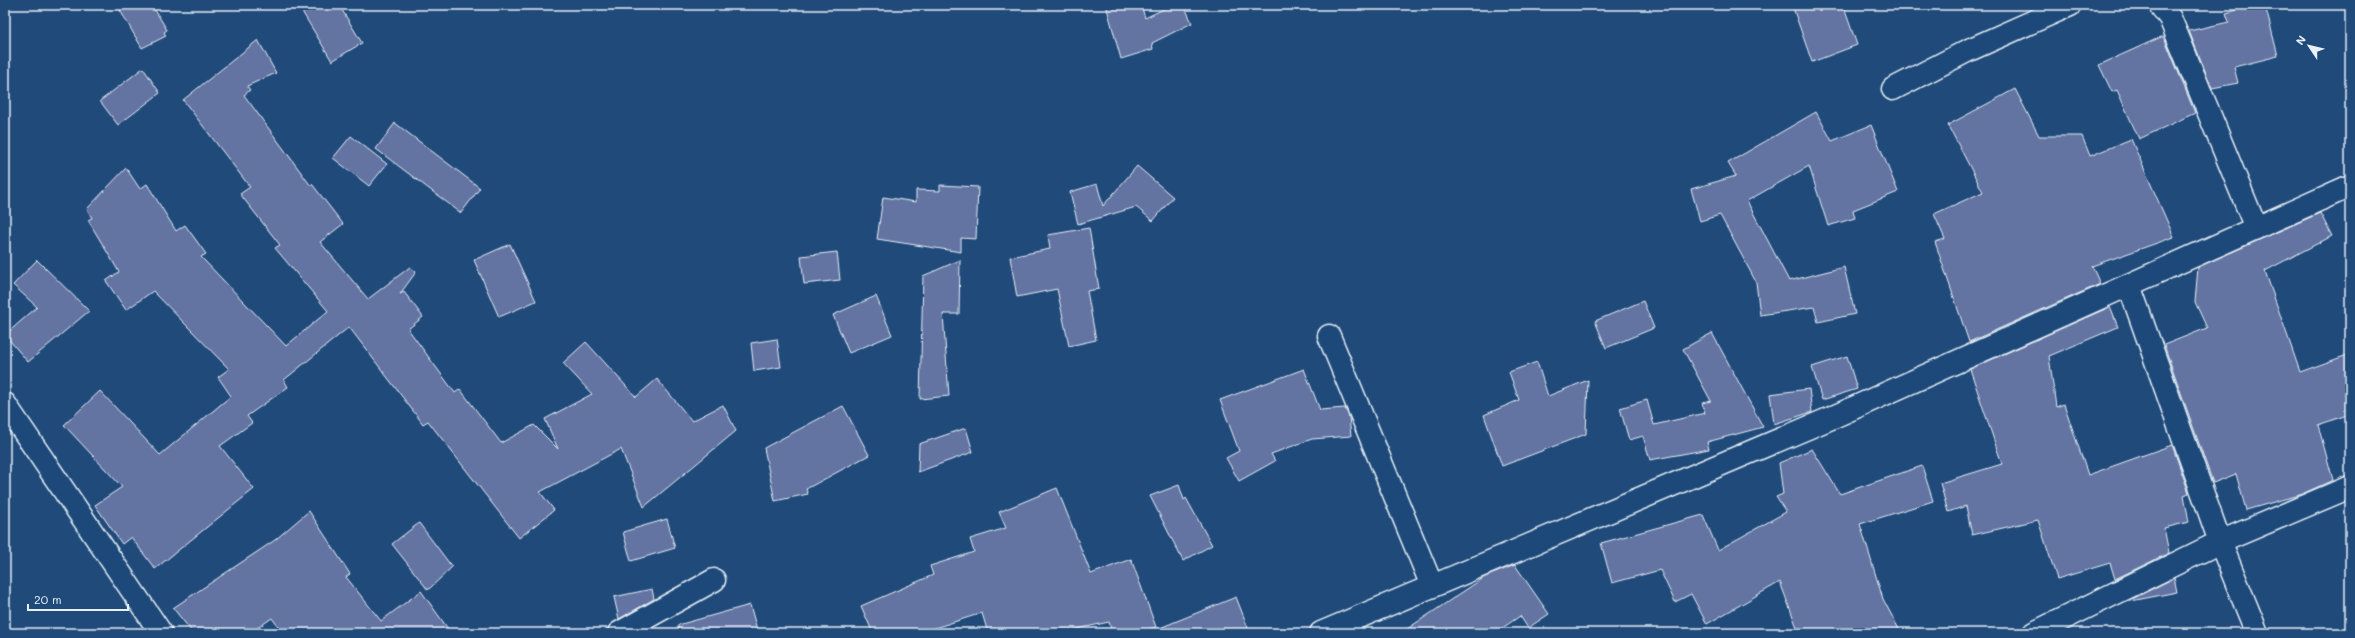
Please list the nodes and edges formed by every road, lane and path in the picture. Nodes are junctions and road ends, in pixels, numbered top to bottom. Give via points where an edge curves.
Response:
1 (2070, 5) edge
2 (2160, 5) edge
3 (1893, 89) dead end
4 (2350, 186) edge
5 (2256, 228) junction
6 (2129, 285) junction
7 (1328, 336) dead end
8 (5, 404) edge
9 (2350, 487) edge
10 (2220, 542) junction
11 (714, 580) dead end
12 (1432, 586) junction
13 (161, 633) edge
14 (619, 633) edge
15 (1321, 633) edge
16 (2034, 633) edge
17 (2257, 633) edge

1 - 3 street via 1969,50
2 - 5 street via 2170,18
4 - 5 street
5 - 6 street
6 - 10 street
6 - 12 street via 1832,418
7 - 12 street
8 - 13 street
9 - 10 street
10 - 16 street
10 - 17 street
11 - 14 street
12 - 15 street

